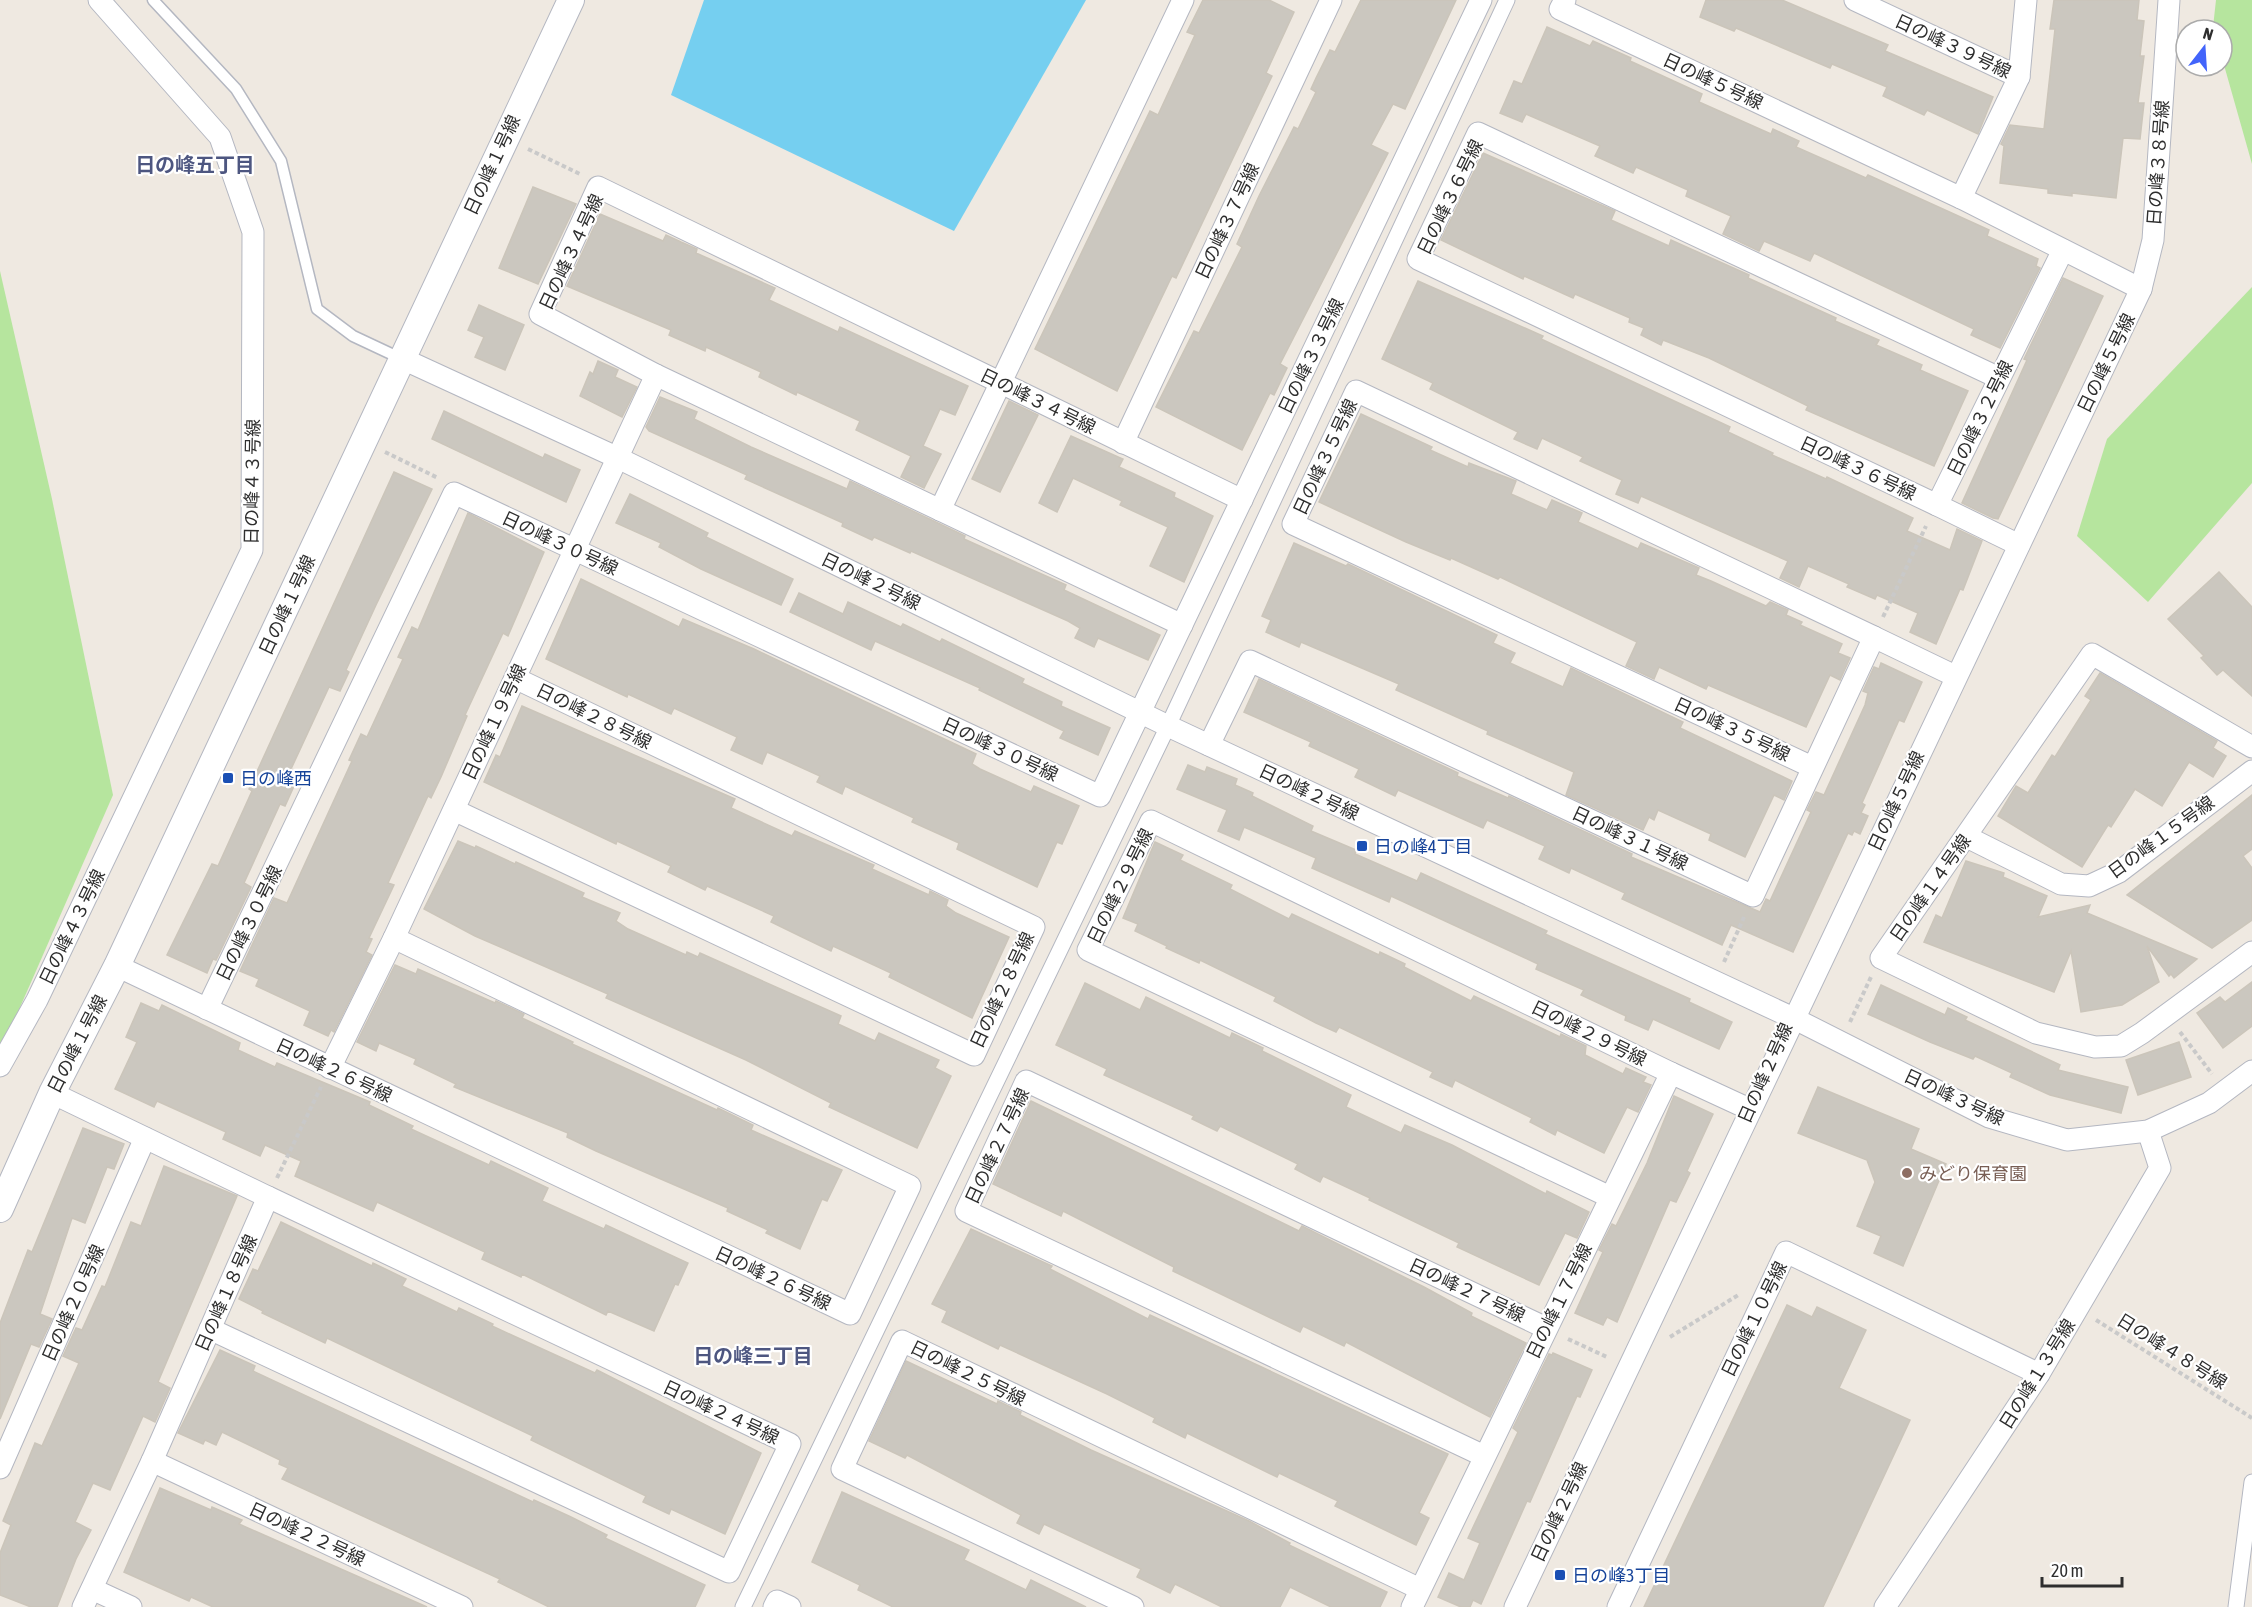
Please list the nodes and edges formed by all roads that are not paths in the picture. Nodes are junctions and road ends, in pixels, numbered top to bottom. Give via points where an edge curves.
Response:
1 (99, 0) edge
2 (153, 0) edge
3 (571, 0) edge
4 (1183, 0) edge
5 (1331, 0) edge
6 (1481, 0) edge
7 (1507, 0) edge
8 (1855, 0) edge
9 (2026, 0) edge
10 (2169, 0) edge
11 (1563, 5) edge
12 (2019, 76) junction
13 (1961, 198) junction
14 (2063, 250) junction
15 (2142, 289) junction
16 (403, 359) junction
17 (656, 375) junction
18 (1999, 378) junction
19 (1002, 384) junction
20 (1123, 442) junction
21 (616, 458) junction
22 (1242, 500) junction
23 (1937, 505) junction
24 (940, 510) junction
25 (2019, 545) junction
26 (574, 550) junction
27 (1182, 625) junction
28 (1874, 637) junction
29 (1955, 676) junction
30 (515, 678) junction
31 (1140, 712) junction
32 (1168, 726) junction
33 (1209, 745) junction
34 (2252, 747) edge
35 (1812, 767) junction
36 (2252, 771) edge
37 (454, 810) junction
38 (1967, 837) junction
39 (394, 938) junction
40 (2252, 952) edge
41 (117, 966) junction
42 (207, 1009) junction
43 (1793, 1018) junction
44 (0, 1066) edge
45 (330, 1068) junction
46 (2252, 1071) edge
47 (1671, 1073) junction
48 (52, 1093) junction
49 (1749, 1109) junction
50 (2148, 1131) junction
51 (145, 1138) junction
52 (268, 1197) junction
53 (1610, 1197) junction
54 (0, 1209) edge
55 (1546, 1328) junction
56 (210, 1329) junction
57 (2039, 1374) junction
58 (1484, 1456) junction
59 (152, 1461) junction
60 (0, 1468) edge
61 (2252, 1482) edge
62 (87, 1598) edge
63 (1416, 1598) edge
64 (131, 1607) edge
65 (462, 1607) edge
66 (743, 1607) edge
67 (774, 1607) edge
68 (790, 1607) edge
69 (1133, 1607) edge
70 (1515, 1607) edge
71 (1618, 1607) edge
72 (1885, 1607) edge
73 (2236, 1607) edge

1 - 44 street, 日の峰４３号線 via 220,137 253,232 252,550 37,1000
2 - 16 lane via 236,89 281,161 317,309 353,336
3 - 16 street, 日の峰１号線
4 - 19 street
5 - 20 street, 日の峰３７号線
6 - 22 street, 日の峰３３号線
7 - 32 street
8 - 12 street, 日の峰３９号線
9 - 12 street
10 - 15 street, 日の峰３８号線 via 2153,240
11 - 13 street, 日の峰５号線
12 - 13 street
13 - 14 street, 日の峰５号線
14 - 15 street, 日の峰５号線
14 - 18 street, 日の峰３２号線
15 - 25 street, 日の峰５号線
16 - 21 street, 日の峰２号線
16 - 41 street, 日の峰１号線
17 - 19 street, 日の峰３４号線 via 540,314 598,187
17 - 21 street, 日の峰１９号線
17 - 24 street, 日の峰３４号線
18 - 23 street, 日の峰３２号線
18 - 23 street, 日の峰３６号線 via 1478,133 1418,258
19 - 20 street, 日の峰３４号線
19 - 24 street
20 - 22 street, 日の峰３４号線
21 - 26 street, 日の峰１９号線
21 - 31 street, 日の峰２号線
22 - 27 street, 日の峰３３号線
23 - 25 street
24 - 27 street, 日の峰３４号線
25 - 29 street, 日の峰５号線
26 - 30 street, 日の峰１９号線
26 - 31 street, 日の峰３０号線 via 1100,796
26 - 42 street, 日の峰３０号線 via 454,493
27 - 31 street, 日の峰３３号線
28 - 29 street
28 - 35 street
28 - 35 street, 日の峰３５号線 via 1356,391 1293,524
29 - 43 street, 日の峰５号線
30 - 37 street, 日の峰１９号線
30 - 37 street, 日の峰２８号線 via 1034,927 974,1054
31 - 32 street, 日の峰２号線
32 - 33 street, 日の峰２号線
32 - 66 street
33 - 35 street, 日の峰３１号線 via 1250,661 1753,896
33 - 43 street, 日の峰２号線
34 - 38 street, 日の峰１４号線 via 2092,654
36 - 38 street, 日の峰１５号線 via 2119,872 2089,886 2061,884
37 - 39 street, 日の峰１９号線
38 - 40 street, 日の峰１４号線 via 1881,958 2036,1033 2096,1047 2121,1046
39 - 45 street, 日の峰１９号線
39 - 45 street, 日の峰２６号線 via 910,1186 850,1314
41 - 42 street, 日の峰２６号線
41 - 48 street, 日の峰１号線
42 - 45 street, 日の峰２６号線
43 - 49 street, 日の峰２号線
43 - 50 street, 日の峰３号線 via 1989,1117 2067,1140
46 - 50 street, 日の峰３号線 via 2209,1103
47 - 49 street
47 - 53 street, 日の峰１７号線
47 - 53 street, 日の峰２９号線 via 1151,821 1088,950
48 - 51 street
48 - 54 street, 日の峰１号線
49 - 70 street, 日の峰２号線
50 - 57 street, 日の峰１３号線 via 2160,1168
51 - 52 street
51 - 60 street, 日の峰２０号線
52 - 56 street, 日の峰１８号線
52 - 56 street, 日の峰２４号線 via 790,1444 729,1572
53 - 55 street, 日の峰１７号線
55 - 58 street, 日の峰１７号線
55 - 58 street, 日の峰２７号線 via 1026,1081 966,1211
56 - 59 street, 日の峰１８号線
57 - 71 street, 日の峰１０号線 via 1786,1252
57 - 72 street, 日の峰１３号線
58 - 63 street, 日の峰１７号線
59 - 62 street, 日の峰１８号線
59 - 65 street, 日の峰２２号線
61 - 73 street
62 - 64 street
63 - 69 street, 日の峰２５号線 via 902,1341 842,1469
67 - 68 street via 777,1601

